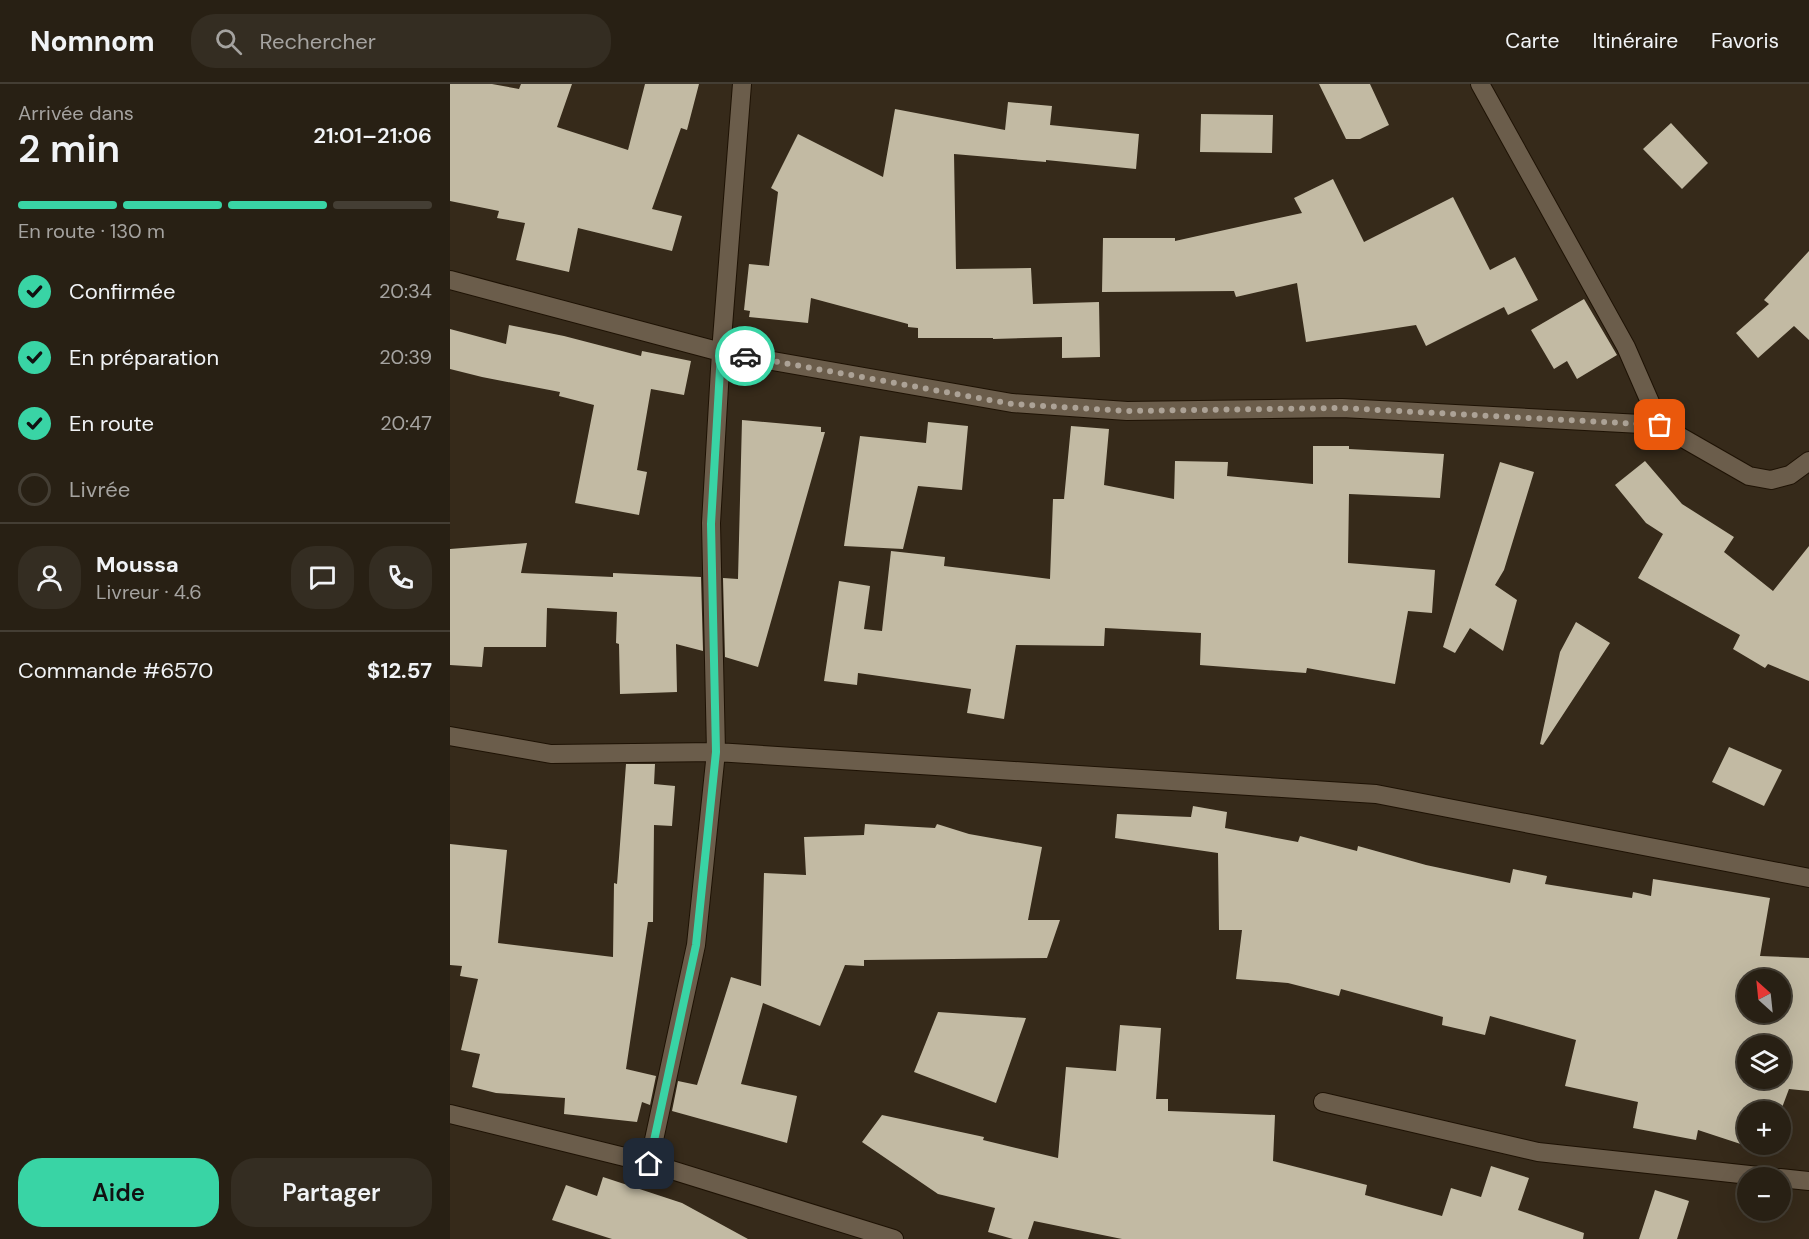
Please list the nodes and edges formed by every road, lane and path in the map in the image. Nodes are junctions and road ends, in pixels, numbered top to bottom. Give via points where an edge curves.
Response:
1 (742, 84) edge
2 (1480, 84) edge
3 (450, 280) edge
4 (721, 352) junction
5 (1660, 425) junction
6 (1809, 461) edge
7 (450, 736) edge
8 (716, 752) junction
9 (1809, 878) edge
10 (1323, 1102) dead end
11 (450, 1114) edge
12 (649, 1164) junction
13 (1737, 1173) edge
14 (1791, 1179) edge
15 (1809, 1181) edge
16 (894, 1239) edge

1 - 4 street
2 - 5 street via 1626,347
3 - 4 street
4 - 5 street via 1012,404 1127,411 1342,408
4 - 8 street via 711,524
5 - 6 street via 1749,476 1771,480 1790,475
7 - 8 street via 551,754
8 - 9 street via 1376,794
8 - 12 street via 696,945
10 - 13 street via 1538,1152
11 - 12 street
12 - 16 street
14 - 15 street

